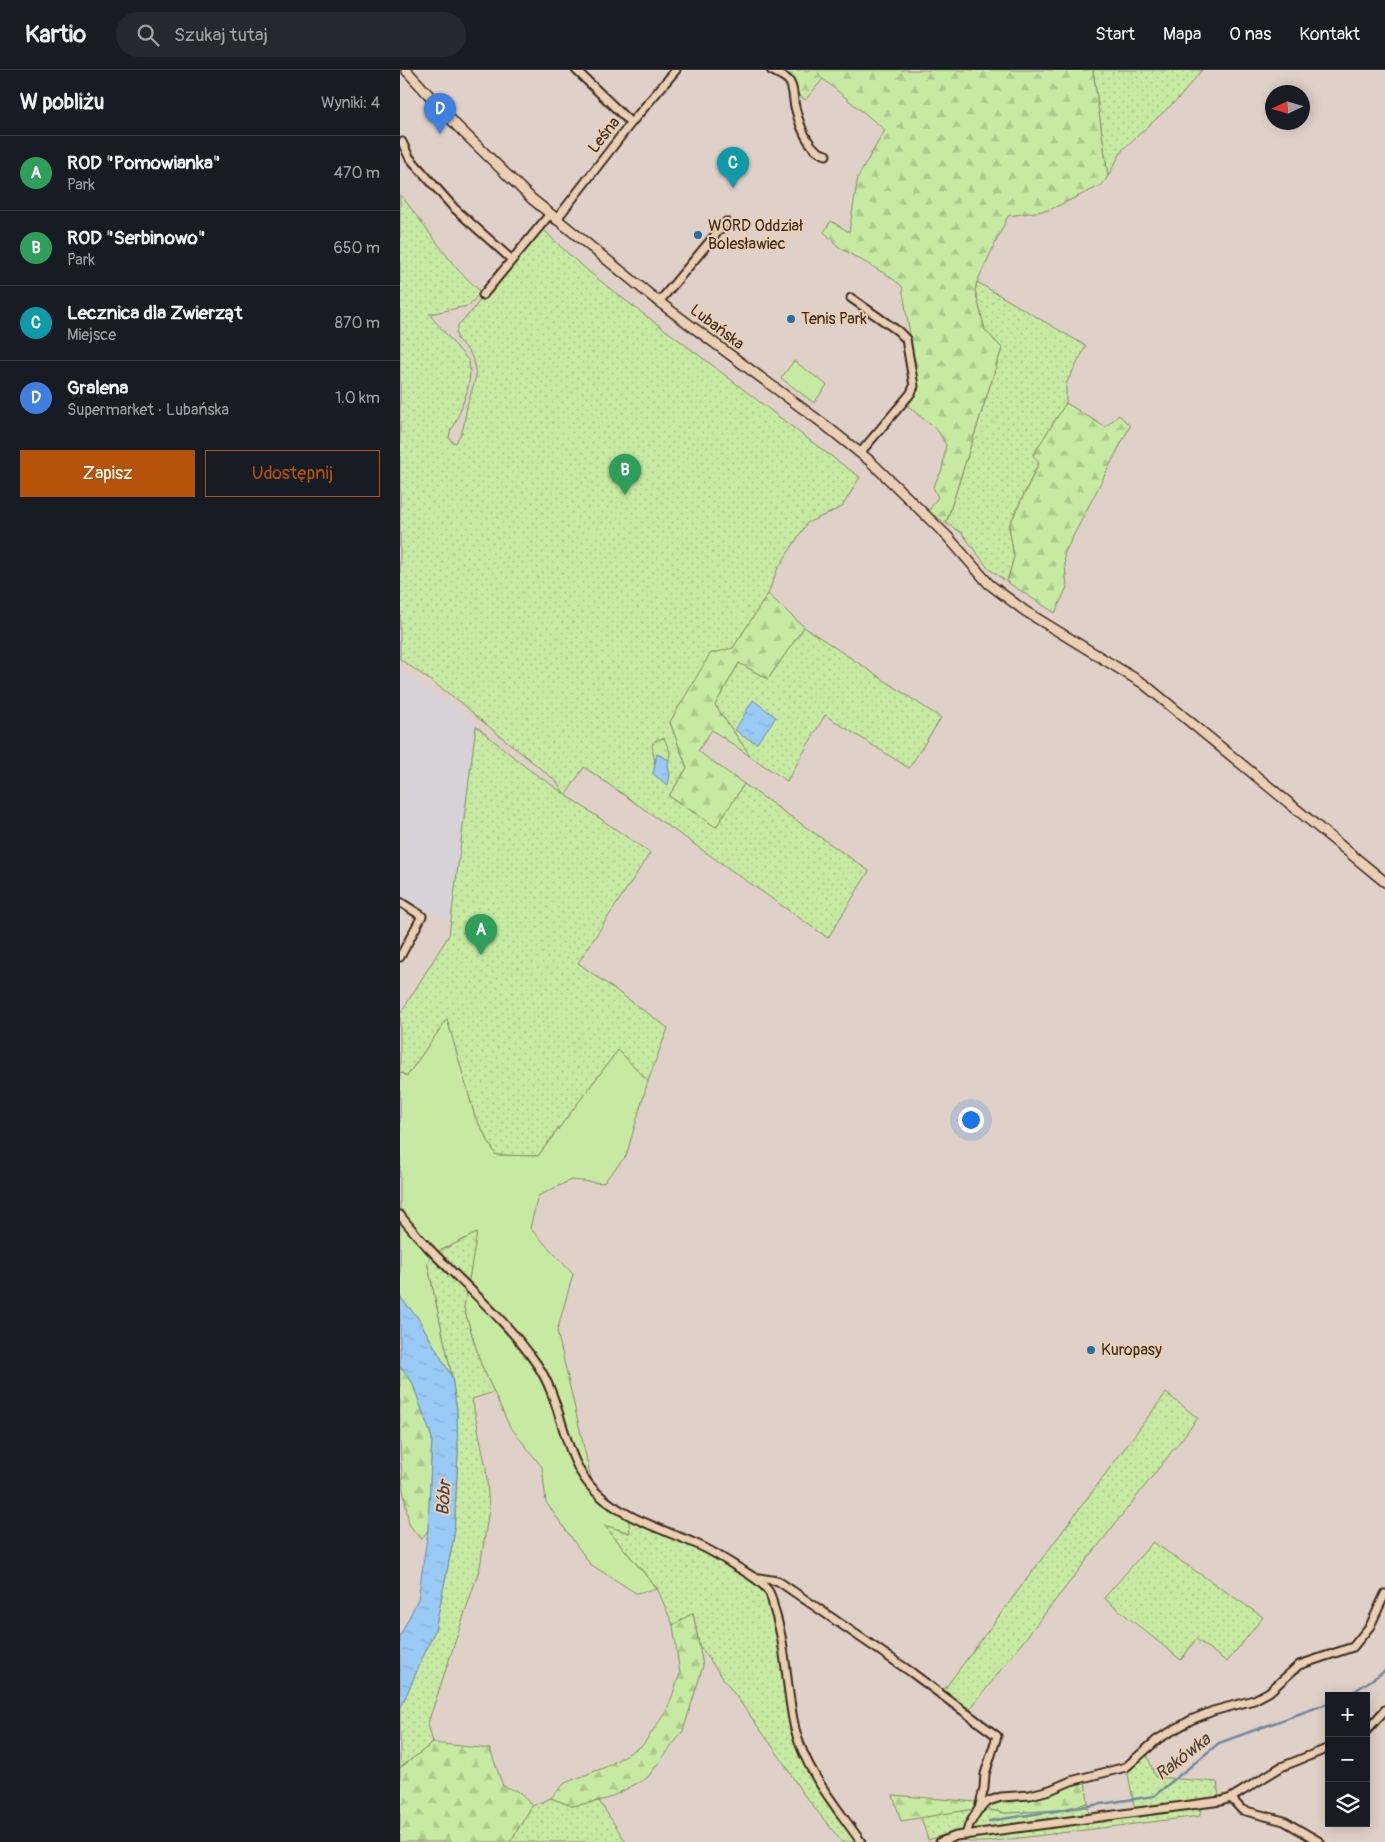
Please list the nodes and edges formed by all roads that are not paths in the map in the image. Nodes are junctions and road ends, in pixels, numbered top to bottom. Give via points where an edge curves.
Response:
1 (406, 70) edge
2 (576, 70) edge
3 (676, 70) edge
4 (771, 70) edge
5 (631, 123) junction
6 (402, 142) dead end
7 (826, 155) dead end
8 (553, 217) junction
9 (726, 222) dead end
10 (511, 259) junction
11 (483, 295) dead end
12 (852, 298) dead end
13 (658, 302) junction
14 (860, 453) junction
15 (1385, 882) edge
16 (400, 902) edge
17 (400, 956) edge
18 (400, 1215) edge
19 (753, 1577) junction
20 (1385, 1594) edge
21 (1385, 1710) edge
22 (1370, 1727) edge
23 (1325, 1750) edge
24 (984, 1788) junction
25 (1000, 1797) junction
26 (1231, 1798) junction
27 (978, 1810) junction
28 (966, 1835) junction
29 (860, 1842) edge
30 (940, 1842) edge
31 (1320, 1842) edge

1 - 8 street, Lubańska via 516,186
2 - 5 street
3 - 5 street, Leśna
4 - 7 street via 788,80 804,131 817,151
5 - 8 street, Leśna
6 - 10 street via 408,157 454,208
8 - 10 street
8 - 13 street, Lubańska
9 - 13 street
10 - 11 street
12 - 14 street via 906,339 914,386
13 - 14 street, Lubańska
14 - 15 street, Lubańska via 948,537 989,584 1025,611 1144,684
16 - 17 street via 422,916
18 - 19 street via 537,1363 555,1399 570,1449 585,1482 618,1509 697,1544
19 - 24 street via 778,1581 997,1736 984,1774
19 - 29 street via 769,1592 780,1627 795,1729 810,1769
20 - 25 street via 1370,1626 1352,1648 1298,1665 1269,1692 1254,1700 1213,1710 1191,1720 1158,1739 1126,1768 1030,1795
21 - 22 street
23 - 26 street via 1281,1767
24 - 25 street via 989,1794
24 - 27 street
25 - 27 street
26 - 28 street
26 - 31 street via 1242,1810 1284,1821
27 - 28 street via 968,1825
28 - 30 street

